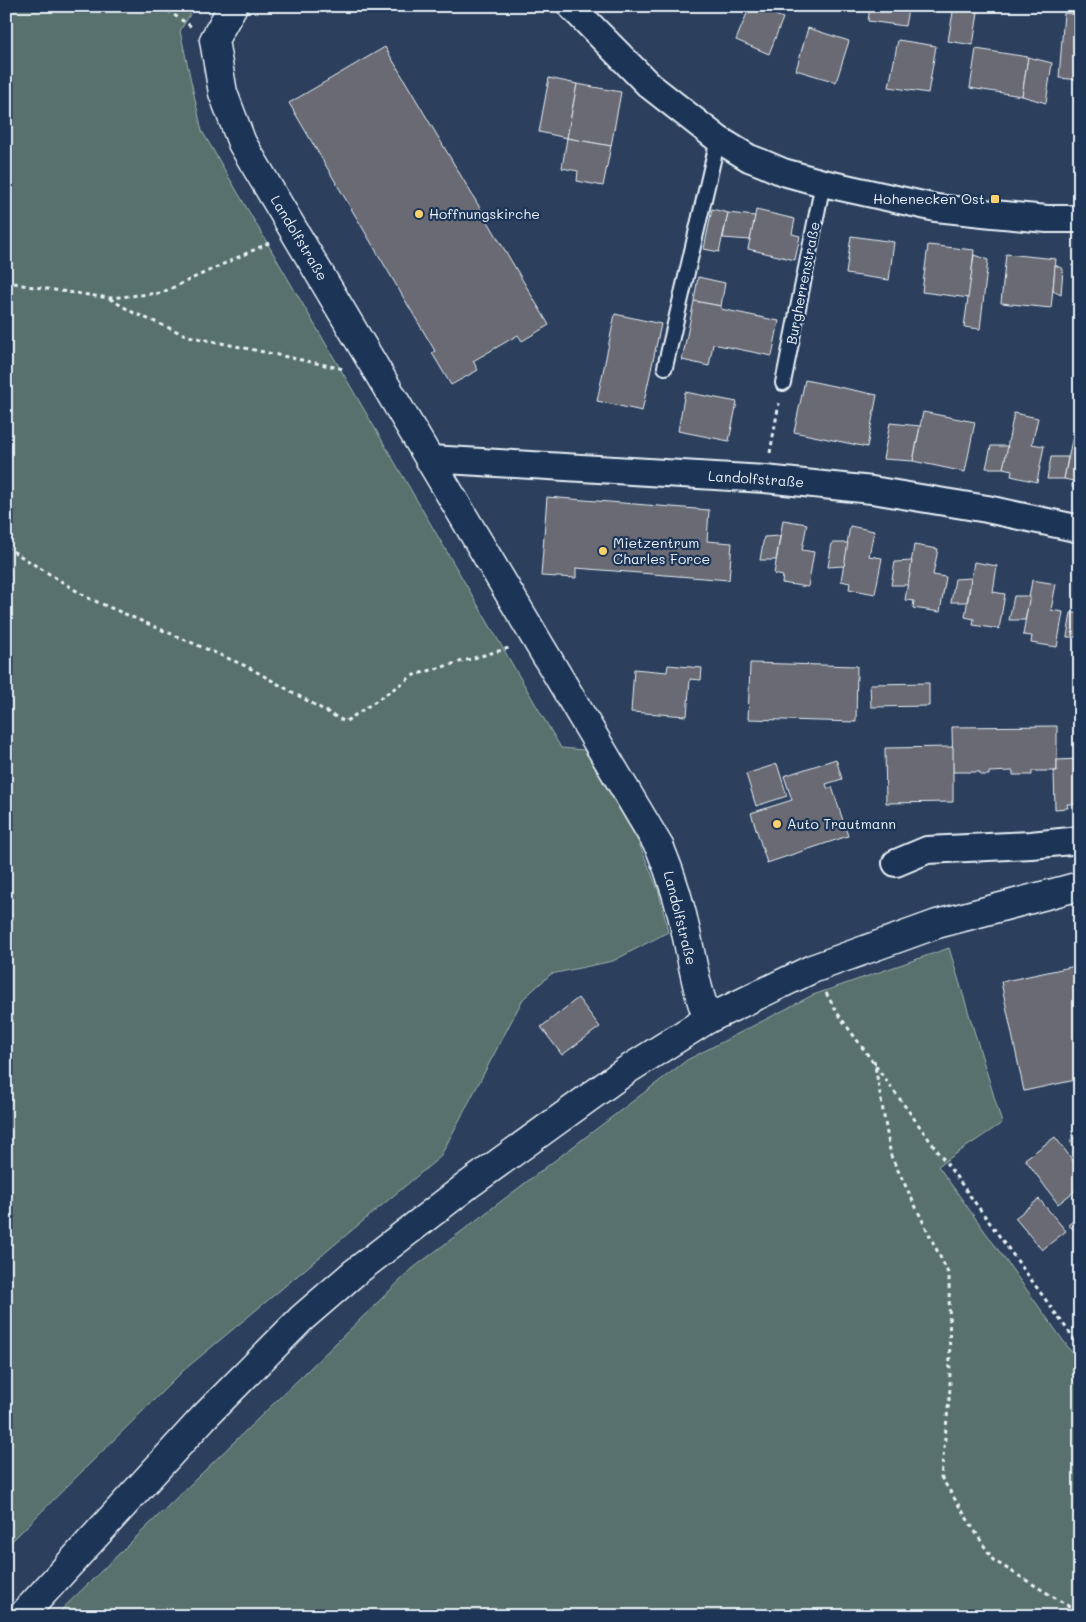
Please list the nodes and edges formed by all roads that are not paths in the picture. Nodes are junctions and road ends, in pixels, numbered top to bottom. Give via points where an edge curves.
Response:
1 (233, 6) edge
2 (572, 6) edge
3 (718, 139) junction
4 (823, 183) junction
5 (1075, 216) edge
6 (665, 366) dead end
7 (783, 382) road end
8 (430, 459) junction
9 (1080, 529) edge
10 (1080, 840) edge
11 (896, 863) dead end
12 (1080, 886) edge
13 (708, 1019) junction
14 (22, 1616) edge

1 - 8 main road, Landolfstraße via 214,40 223,93 242,143
2 - 3 street via 649,85
3 - 4 street via 762,164
3 - 6 lane
4 - 5 street via 936,208 993,214
4 - 7 lane, Burgherrenstraße
8 - 9 street, Landolfstraße via 765,478 872,490
8 - 13 main road, Landolfstraße via 660,848 672,876 699,999
10 - 11 street via 927,850
12 - 13 main road via 937,924 812,969
13 - 14 main road via 628,1070 468,1185 354,1273 302,1318 204,1417

